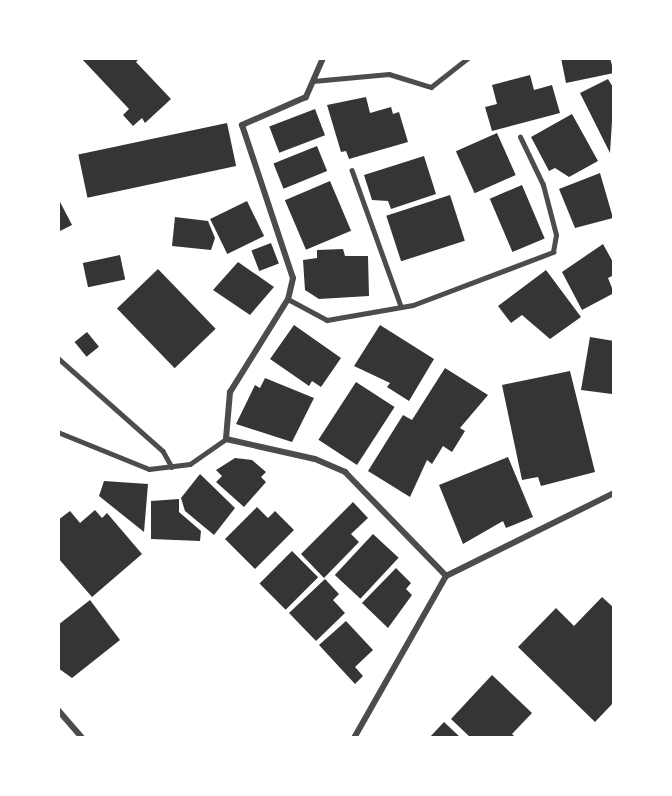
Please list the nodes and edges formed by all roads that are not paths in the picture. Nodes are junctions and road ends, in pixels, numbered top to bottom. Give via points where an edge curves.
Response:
1 (323, 58) edge
2 (468, 58) edge
3 (313, 81) junction
4 (520, 137) dead end
5 (352, 170) dead end
6 (288, 299) junction
7 (401, 306) junction
8 (58, 358) edge
9 (58, 432) edge
10 (226, 439) junction
11 (172, 467) junction
12 (614, 493) edge
13 (446, 576) junction
14 (58, 710) edge
15 (82, 738) edge
16 (354, 738) edge

1 - 3 street
2 - 3 lane via 431,87 389,74
3 - 6 street via 306,97 242,125 293,278
4 - 7 lane via 543,185 556,236 553,252
5 - 7 lane
6 - 7 lane via 327,320
6 - 10 street via 230,392
8 - 11 lane via 163,452
9 - 11 lane via 122,462 149,469
10 - 11 lane via 190,464
10 - 13 street via 315,459 345,472
12 - 13 street
13 - 16 street
14 - 15 street

